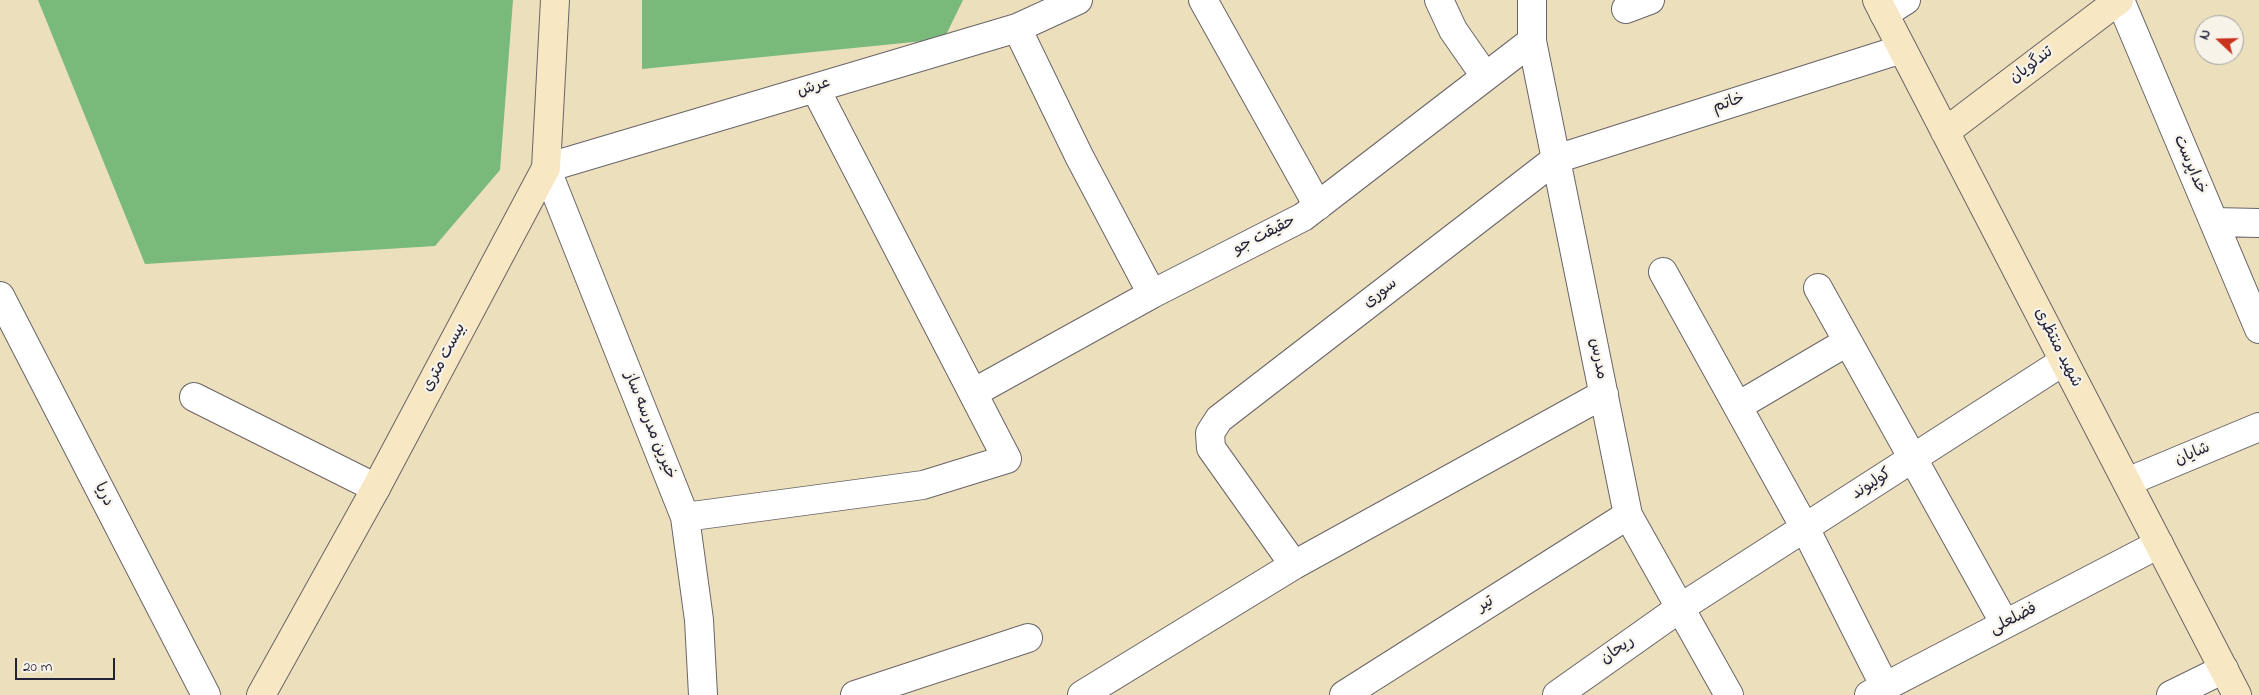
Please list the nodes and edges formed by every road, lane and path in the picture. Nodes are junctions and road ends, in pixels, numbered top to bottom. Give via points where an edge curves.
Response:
1 (556, 0) edge
2 (1078, 0) edge
3 (1203, 0) edge
4 (1440, 0) edge
5 (1532, 0) edge
6 (2119, 0) edge
7 (1889, 5) edge
8 (1016, 28) junction
9 (1532, 41) junction
10 (1902, 49) junction
11 (1485, 76) junction
12 (816, 88) junction
13 (1946, 132) junction
14 (1556, 159) junction
15 (546, 168) junction
16 (1318, 206) junction
17 (2214, 222) junction
18 (2259, 223) edge
19 (1663, 272) dead end
20 (1818, 288) dead end
21 (1152, 294) junction
22 (0, 296) edge
23 (2259, 329) edge
24 (1847, 342) junction
25 (2064, 361) junction
26 (973, 393) junction
27 (1604, 394) junction
28 (194, 397) dead end
29 (1738, 406) junction
30 (2259, 427) edge
31 (1912, 459) junction
32 (2127, 482) junction
33 (376, 488) junction
34 (1628, 515) junction
35 (685, 517) junction
36 (1805, 528) junction
37 (2159, 544) junction
38 (1294, 565) junction
39 (1680, 608) junction
40 (2005, 624) junction
41 (1028, 638) dead end
42 (2224, 669) junction
43 (1877, 691) edge
44 (206, 695) edge
45 (261, 695) edge
46 (703, 695) edge
47 (856, 695) edge
48 (1082, 695) edge
49 (1344, 695) edge
50 (1557, 695) edge
51 (1729, 695) edge
52 (2171, 695) edge
53 (2237, 695) edge

1 - 15 street, بیست متری
2 - 8 street, عرش
3 - 16 street
4 - 11 street via 1453,30
5 - 9 street, مدرس
6 - 13 street, تندگویان
6 - 17 street, خداپرست
7 - 10 street, شهید منتظری
8 - 12 street, عرش
8 - 21 street
9 - 11 street, حقیقت جو
9 - 14 street, مدرس
10 - 13 street, شهید منتظری
10 - 14 street, خاتم
11 - 16 street, حقیقت جو
12 - 15 street, عرش
12 - 26 street
13 - 25 street, شهید منتظری
14 - 27 street, مدرس
14 - 38 street, سوری via 1219,419 1210,433 1212,448
15 - 33 street, بیست متری
15 - 35 street, خیرین مدرسه ساز
16 - 21 street, حقیقت جو via 1303,217
17 - 18 street
17 - 23 street, خداپرست
19 - 29 street
20 - 24 street
21 - 26 street, حقیقت جو
22 - 44 street, دریا
24 - 29 street
24 - 31 street
25 - 31 street, کولیوند
25 - 32 street, شهید منتظری
26 - 35 street via 1007,458 924,485
27 - 34 street, مدرس
27 - 38 street
28 - 33 street
29 - 36 street
30 - 32 street, شایان
31 - 36 street, کولیوند
31 - 40 street
32 - 37 street, شهید منتظری
33 - 45 street, بیست متری
34 - 39 street, مدرس
34 - 49 street, تیر
35 - 46 street, خیرین مدرسه ساز via 699,620
36 - 39 street, کولیوند
36 - 43 street
37 - 40 street, فضلعلی
37 - 42 street, شهید منتظری
38 - 48 street
39 - 50 street, ریحان
39 - 51 street, مدرس
40 - 43 street, فضلعلی
41 - 47 street
42 - 52 street
42 - 53 street, شهید منتظری

